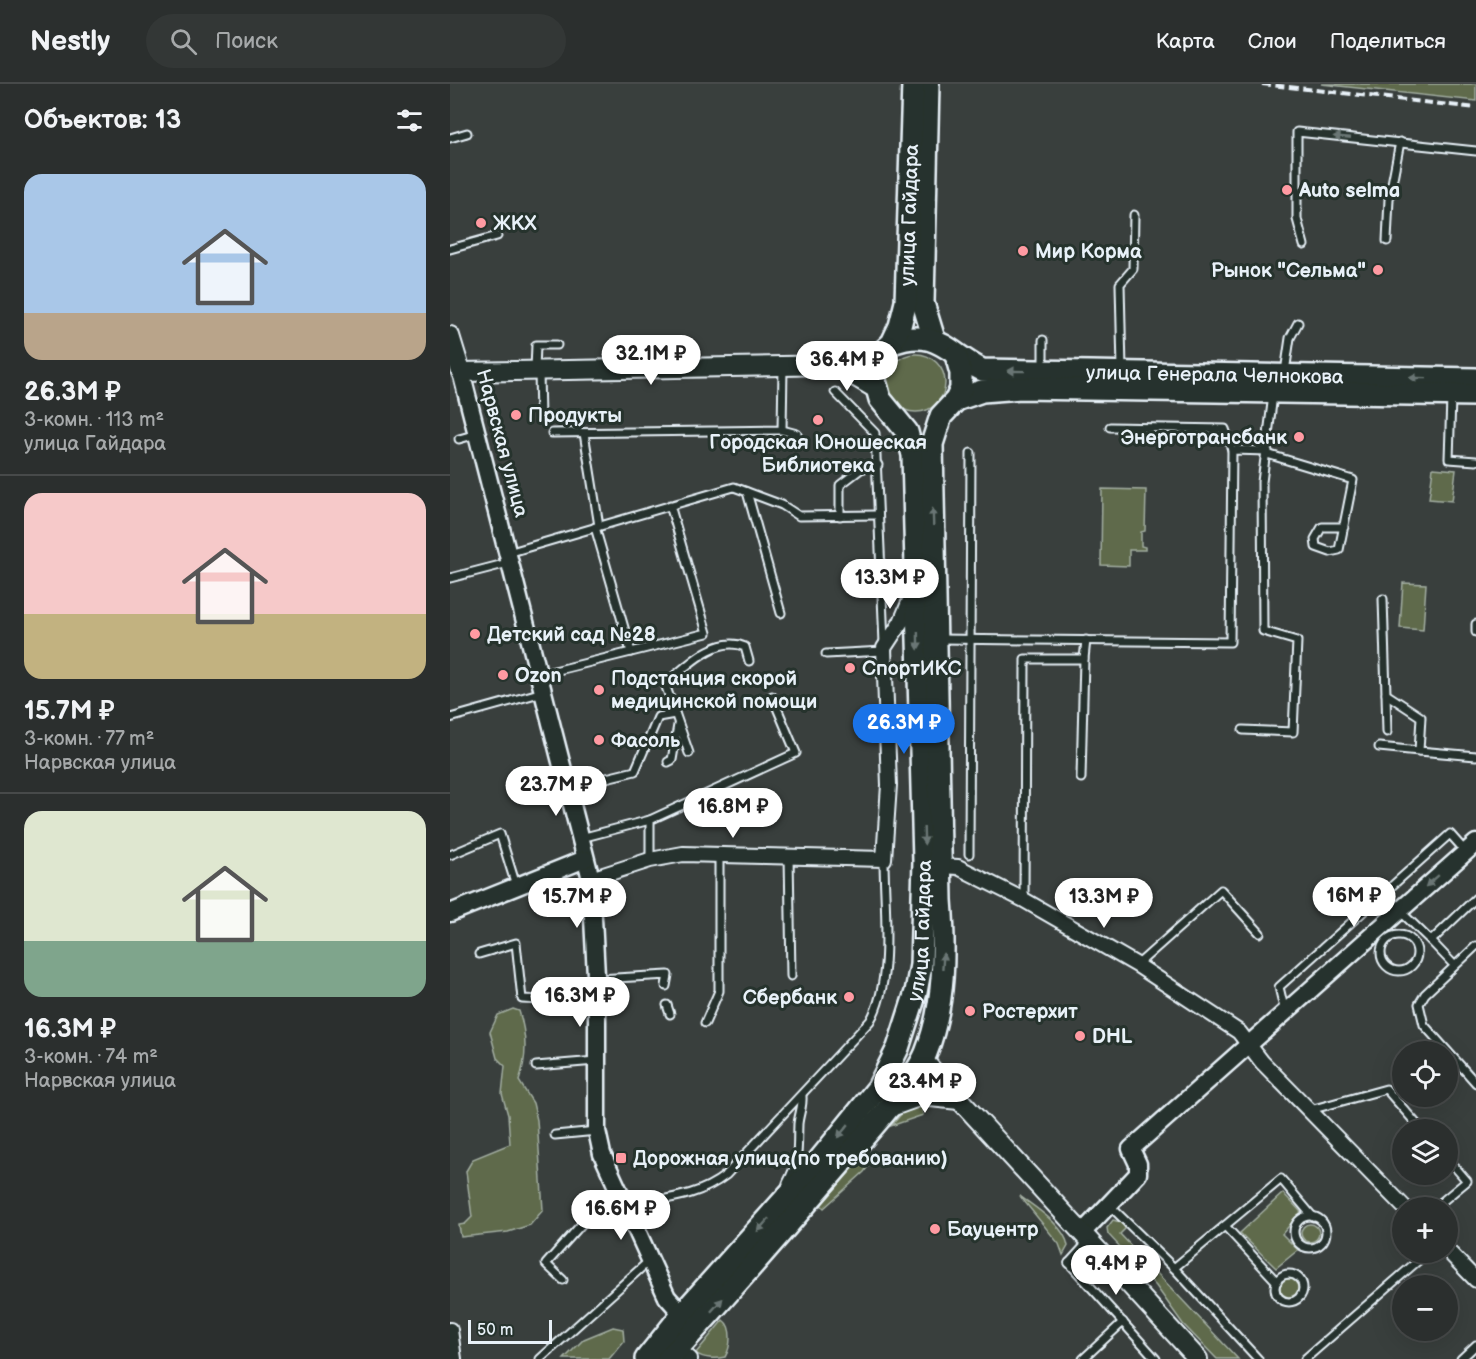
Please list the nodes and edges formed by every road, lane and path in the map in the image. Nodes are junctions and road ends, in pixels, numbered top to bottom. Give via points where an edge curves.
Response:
1 (913, 84) edge
2 (928, 84) edge
3 (467, 133) dead end
4 (450, 138) edge
5 (1401, 142) junction
6 (1476, 151) edge
7 (1134, 216) dead end
8 (497, 236) dead end
9 (1388, 241) dead end
10 (1304, 244) dead end
11 (450, 249) edge
12 (1298, 323) dead end
13 (450, 336) edge
14 (934, 339) junction
15 (1043, 340) dead end
16 (557, 345) dead end
17 (886, 349) junction
18 (956, 355) junction
19 (783, 365) junction
20 (835, 365) junction
21 (537, 370) junction
22 (1043, 371) junction
23 (461, 372) junction
24 (1122, 373) junction
25 (1476, 379) edge
26 (1279, 384) junction
27 (876, 389) junction
28 (1447, 390) junction
29 (835, 392) dead end
30 (1476, 396) edge
31 (956, 400) junction
32 (895, 415) junction
33 (941, 416) junction
34 (540, 418) dead end
35 (1110, 427) dead end
36 (782, 430) junction
37 (552, 433) dead end
38 (584, 433) junction
39 (477, 434) junction
40 (797, 434) dead end
41 (459, 440) dead end
42 (1232, 450) junction
43 (1267, 452) junction
44 (971, 453) dead end
45 (1476, 461) edge
46 (878, 465) junction
47 (747, 492) junction
48 (670, 505) junction
49 (878, 515) junction
50 (840, 516) junction
51 (597, 526) junction
52 (1344, 527) junction
53 (509, 557) junction
54 (450, 578) edge
55 (917, 582) junction
56 (1383, 599) dead end
57 (781, 613) dead end
58 (1476, 624) edge
59 (1476, 632) edge
60 (937, 639) junction
61 (972, 639) junction
62 (1086, 640) junction
63 (884, 650) junction
64 (631, 652) junction
65 (826, 654) dead end
66 (1084, 659) junction
67 (749, 661) dead end
68 (538, 675) junction
69 (543, 692) junction
70 (1386, 694) junction
71 (772, 696) dead end
72 (675, 714) junction
73 (450, 718) edge
74 (678, 722) junction
75 (1243, 730) dead end
76 (1387, 732) dead end
77 (1379, 747) dead end
78 (1419, 751) junction
79 (689, 753) dead end
80 (1476, 756) edge
81 (668, 762) dead end
82 (1081, 778) dead end
83 (567, 788) junction
84 (650, 820) junction
85 (579, 838) junction
86 (1471, 847) edge
87 (969, 854) dead end
88 (450, 855) edge
89 (719, 855) junction
90 (789, 856) junction
91 (884, 859) junction
92 (585, 860) junction
93 (650, 860) junction
94 (941, 866) junction
95 (514, 879) dead end
96 (591, 879) junction
97 (1476, 898) edge
98 (1024, 900) junction
99 (1399, 910) junction
100 (450, 913) edge
101 (1260, 933) dead end
102 (1380, 937) junction
103 (1431, 941) junction
104 (1476, 946) edge
105 (479, 954) dead end
106 (1137, 965) junction
107 (1454, 965) junction
108 (791, 976) dead end
109 (666, 986) dead end
110 (597, 987) junction
111 (667, 1005) dead end
112 (1286, 1013) junction
113 (670, 1014) dead end
114 (705, 1023) dead end
115 (1249, 1047) junction
116 (898, 1048) junction
117 (923, 1060) junction
118 (597, 1061) junction
119 (536, 1066) dead end
120 (1476, 1083) edge
121 (802, 1096) junction
122 (959, 1100) junction
123 (886, 1108) junction
124 (1310, 1111) junction
125 (1412, 1119) edge
126 (597, 1131) junction
127 (555, 1135) dead end
128 (1458, 1171) edge
129 (1394, 1197) edge
130 (1448, 1197) edge
131 (621, 1200) junction
132 (781, 1205) junction
133 (1110, 1206) junction
134 (1313, 1216) junction
135 (1225, 1226) junction
136 (1089, 1240) junction
137 (650, 1260) junction
138 (1458, 1261) edge
139 (1415, 1263) edge
140 (1174, 1268) junction
141 (563, 1280) dead end
142 (1476, 1280) edge
143 (1277, 1282) junction
144 (682, 1314) junction
145 (1123, 1322) junction
146 (450, 1330) edge
147 (1476, 1345) edge
148 (679, 1356) edge
149 (1467, 1357) edge
150 (454, 1359) edge
151 (540, 1359) edge
152 (646, 1359) edge
153 (1083, 1359) edge
154 (1156, 1359) edge
155 (1198, 1359) edge
156 (1258, 1359) edge
157 (1305, 1359) edge

1 - 17 main road, улица Гайдара via 907,291 900,326
2 - 14 main road, улица Гайдара via 923,303
3 - 4 lane
5 - 6 lane
5 - 9 lane via 1389,199
5 -> 10 lane via 1297,132 1297,219
7 - 24 lane via 1133,269 1120,284
8 - 11 lane
12 - 26 lane
13 - 23 main road, Нарвская улица
14 - 17 main road via 908,337
14 - 18 main road
15 - 22 lane
16 - 21 lane via 536,345
17 - 20 main road
17 - 27 main road, улица Гайдара via 875,365
22 -> 18 main road, улица Генерала Челнокова via 982,370
18 - 31 main road via 961,389
19 - 20 main road
19 - 21 main road
19 - 36 lane
20 - 27 main road
21 - 23 main road
21 - 34 lane
22 - 24 main road, улица Генерала Челнокова
23 - 39 street, Нарвская улица
24 - 26 main road, улица Генерала Челнокова
25 - 28 main road, улица Генерала Челнокова
26 - 28 main road, улица Генерала Челнокова
26 - 31 main road, улица Генерала Челнокова via 1021,388 982,391
26 - 43 lane
27 - 32 main road, улица Гайдара
28 - 30 main road, улица Генерала Челнокова
28 - 45 lane via 1449,459
29 - 46 lane via 875,433
31 - 33 main road, улица Гайдара
32 - 33 main road via 924,422
32 - 55 main road, улица Гайдара via 907,432 913,455
60 -> 33 main road, улица Гайдара via 932,444
35 - 42 lane via 1225,429
36 - 38 lane
36 - 40 lane
37 - 38 lane
38 - 51 lane
39 - 41 lane
39 - 53 street, Нарвская улица
42 - 43 lane
42 - 62 lane via 1230,642
43 - 52 lane via 1353,480
43 - 75 lane via 1262,482 1263,631 1297,641 1293,732
44 - 61 lane
46 - 49 lane
46 - 50 lane via 861,469 840,485
47 - 48 lane via 734,487
47 - 50 lane via 799,516
47 - 57 lane
48 - 51 lane
48 - 64 lane via 707,633
49 - 50 lane
49 - 63 lane
51 - 53 lane
51 - 64 lane
52 - 52 lane via 1339,550 1330,552 1316,547 1315,539 1322,527
53 - 54 lane
53 - 68 street, Нарвская улица
55 - 63 street via 901,622
55 -> 116 main road, улица Гайдара via 923,933 916,993
56 - 70 lane
58 - 59 lane
60 - 61 lane
60 - 94 main road, улица Гайдара
61 - 62 lane
61 - 87 lane
62 - 66 lane
63 - 65 lane
63 - 91 street via 889,785
64 - 68 lane
66 - 82 lane
66 - 98 lane via 1025,659
67 - 72 lane via 745,647 734,642 711,649 665,684
68 - 69 street, Нарвская улица
69 - 73 lane
69 - 83 street, Нарвская улица
70 - 76 lane
70 - 78 lane via 1421,717
71 - 84 lane via 796,753
72 - 74 lane
72 - 83 lane via 658,717 635,771
74 - 79 lane
74 - 81 lane via 672,760
77 - 78 lane
78 - 80 lane
83 - 85 street, Нарвская улица
84 - 85 lane
84 - 93 lane
85 - 92 street, Нарвская улица
86 -> 99 street
86 - 112 lane via 1450,834 1279,987
88 - 95 lane via 500,834
89 - 90 street
89 - 93 street via 683,854
89 - 114 lane via 719,991
90 - 91 street
90 - 108 lane
91 - 121 lane via 885,982 879,1006
92 - 96 street, Нарвская улица
92 - 100 street
93 - 96 street
94 - 98 street via 958,867
117 -> 94 main road, улица Гайдара via 935,1018 944,961
96 - 110 street, Нарвская улица
97 - 103 lane
98 - 106 street
99 - 102 street
99 - 103 lane
101 - 106 lane via 1221,890
102 - 102 lane via 1385,965 1395,971 1412,966 1417,956 1411,940
102 - 112 street
103 - 107 lane
104 - 107 lane
105 - 110 lane via 516,943 522,999 542,1000
106 - 115 street via 1239,1032
107 - 120 lane via 1419,1004 1424,1025
109 - 110 lane via 668,975
110 - 118 street, Нарвская улица
111 - 113 lane
112 - 115 street
115 - 124 street
115 - 133 street via 1131,1149 1138,1174
116 - 117 main road
116 -> 132 main road, улица Гайдара via 878,1088
117 - 122 main road
117 - 123 main road, улица Гайдара
118 - 119 lane
118 - 126 street, Нарвская улица
121 - 131 lane via 708,1189
121 - 132 lane via 799,1154
122 - 123 main road via 921,1096
122 - 136 main road
148 -> 123 main road, улица Гайдара
124 - 125 lane via 1386,1089
124 - 129 street
126 - 127 lane
126 - 131 street, Нарвская улица via 604,1161
128 - 130 lane via 1467,1181
131 - 137 street, Нарвская улица
131 - 141 lane via 588,1216 546,1264
132 -> 144 main road, улица Гайдара
133 - 136 street
133 - 140 lane
134 - 134 lane via 1322,1221 1326,1231 1323,1242 1310,1248 1300,1245 1294,1231 1298,1221
134 - 135 lane via 1281,1179
135 - 140 lane
135 - 143 lane
136 - 145 lane via 1084,1257 1069,1263
136 - 155 main road
137 - 144 street, Нарвская улица via 667,1297
137 - 151 lane
138 - 142 street
139 - 157 lane
140 - 156 lane
143 - 143 lane via 1283,1276 1296,1276 1302,1292 1297,1299 1284,1301 1275,1291
144 - 152 main road, улица Гайдара
145 - 153 lane
145 - 154 lane
146 - 150 street
147 - 149 lane

